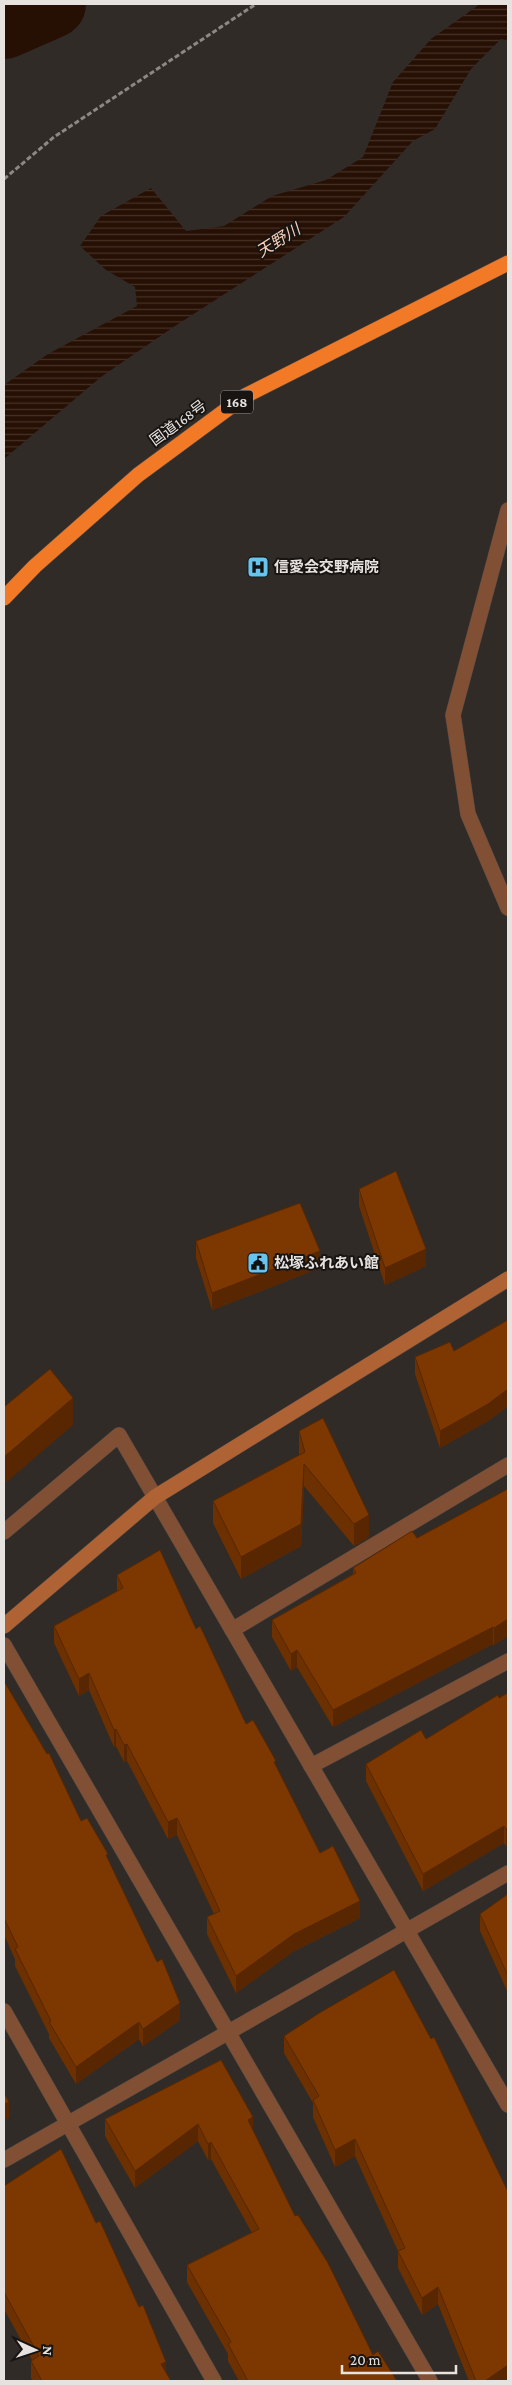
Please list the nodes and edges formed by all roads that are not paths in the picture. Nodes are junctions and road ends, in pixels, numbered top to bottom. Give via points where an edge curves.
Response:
1 (508, 262) edge
2 (508, 510) edge
3 (4, 598) edge
4 (508, 908) edge
5 (508, 1279) edge
6 (508, 1465) edge
7 (155, 1497) junction
8 (4, 1532) edge
9 (4, 1626) edge
10 (232, 1630) junction
11 (4, 1645) edge
12 (508, 1660) edge
13 (311, 1766) junction
14 (508, 1874) edge
15 (407, 1931) junction
16 (4, 2011) edge
17 (228, 2033) junction
18 (508, 2104) edge
19 (68, 2124) junction
20 (4, 2160) edge
21 (214, 2381) edge
22 (430, 2381) edge

1 - 3 highway, 国道168号 / 168 via 244,396 138,475 35,566
2 - 4 street via 453,715 468,814
5 - 7 street
6 - 10 street
7 - 8 street via 119,1435
7 - 9 street
7 - 10 street
10 - 13 street
11 - 17 street
12 - 13 street
13 - 15 street
14 - 15 street
15 - 17 street
15 - 18 street
16 - 19 street
17 - 19 street
17 - 22 street
19 - 20 street
19 - 21 street

